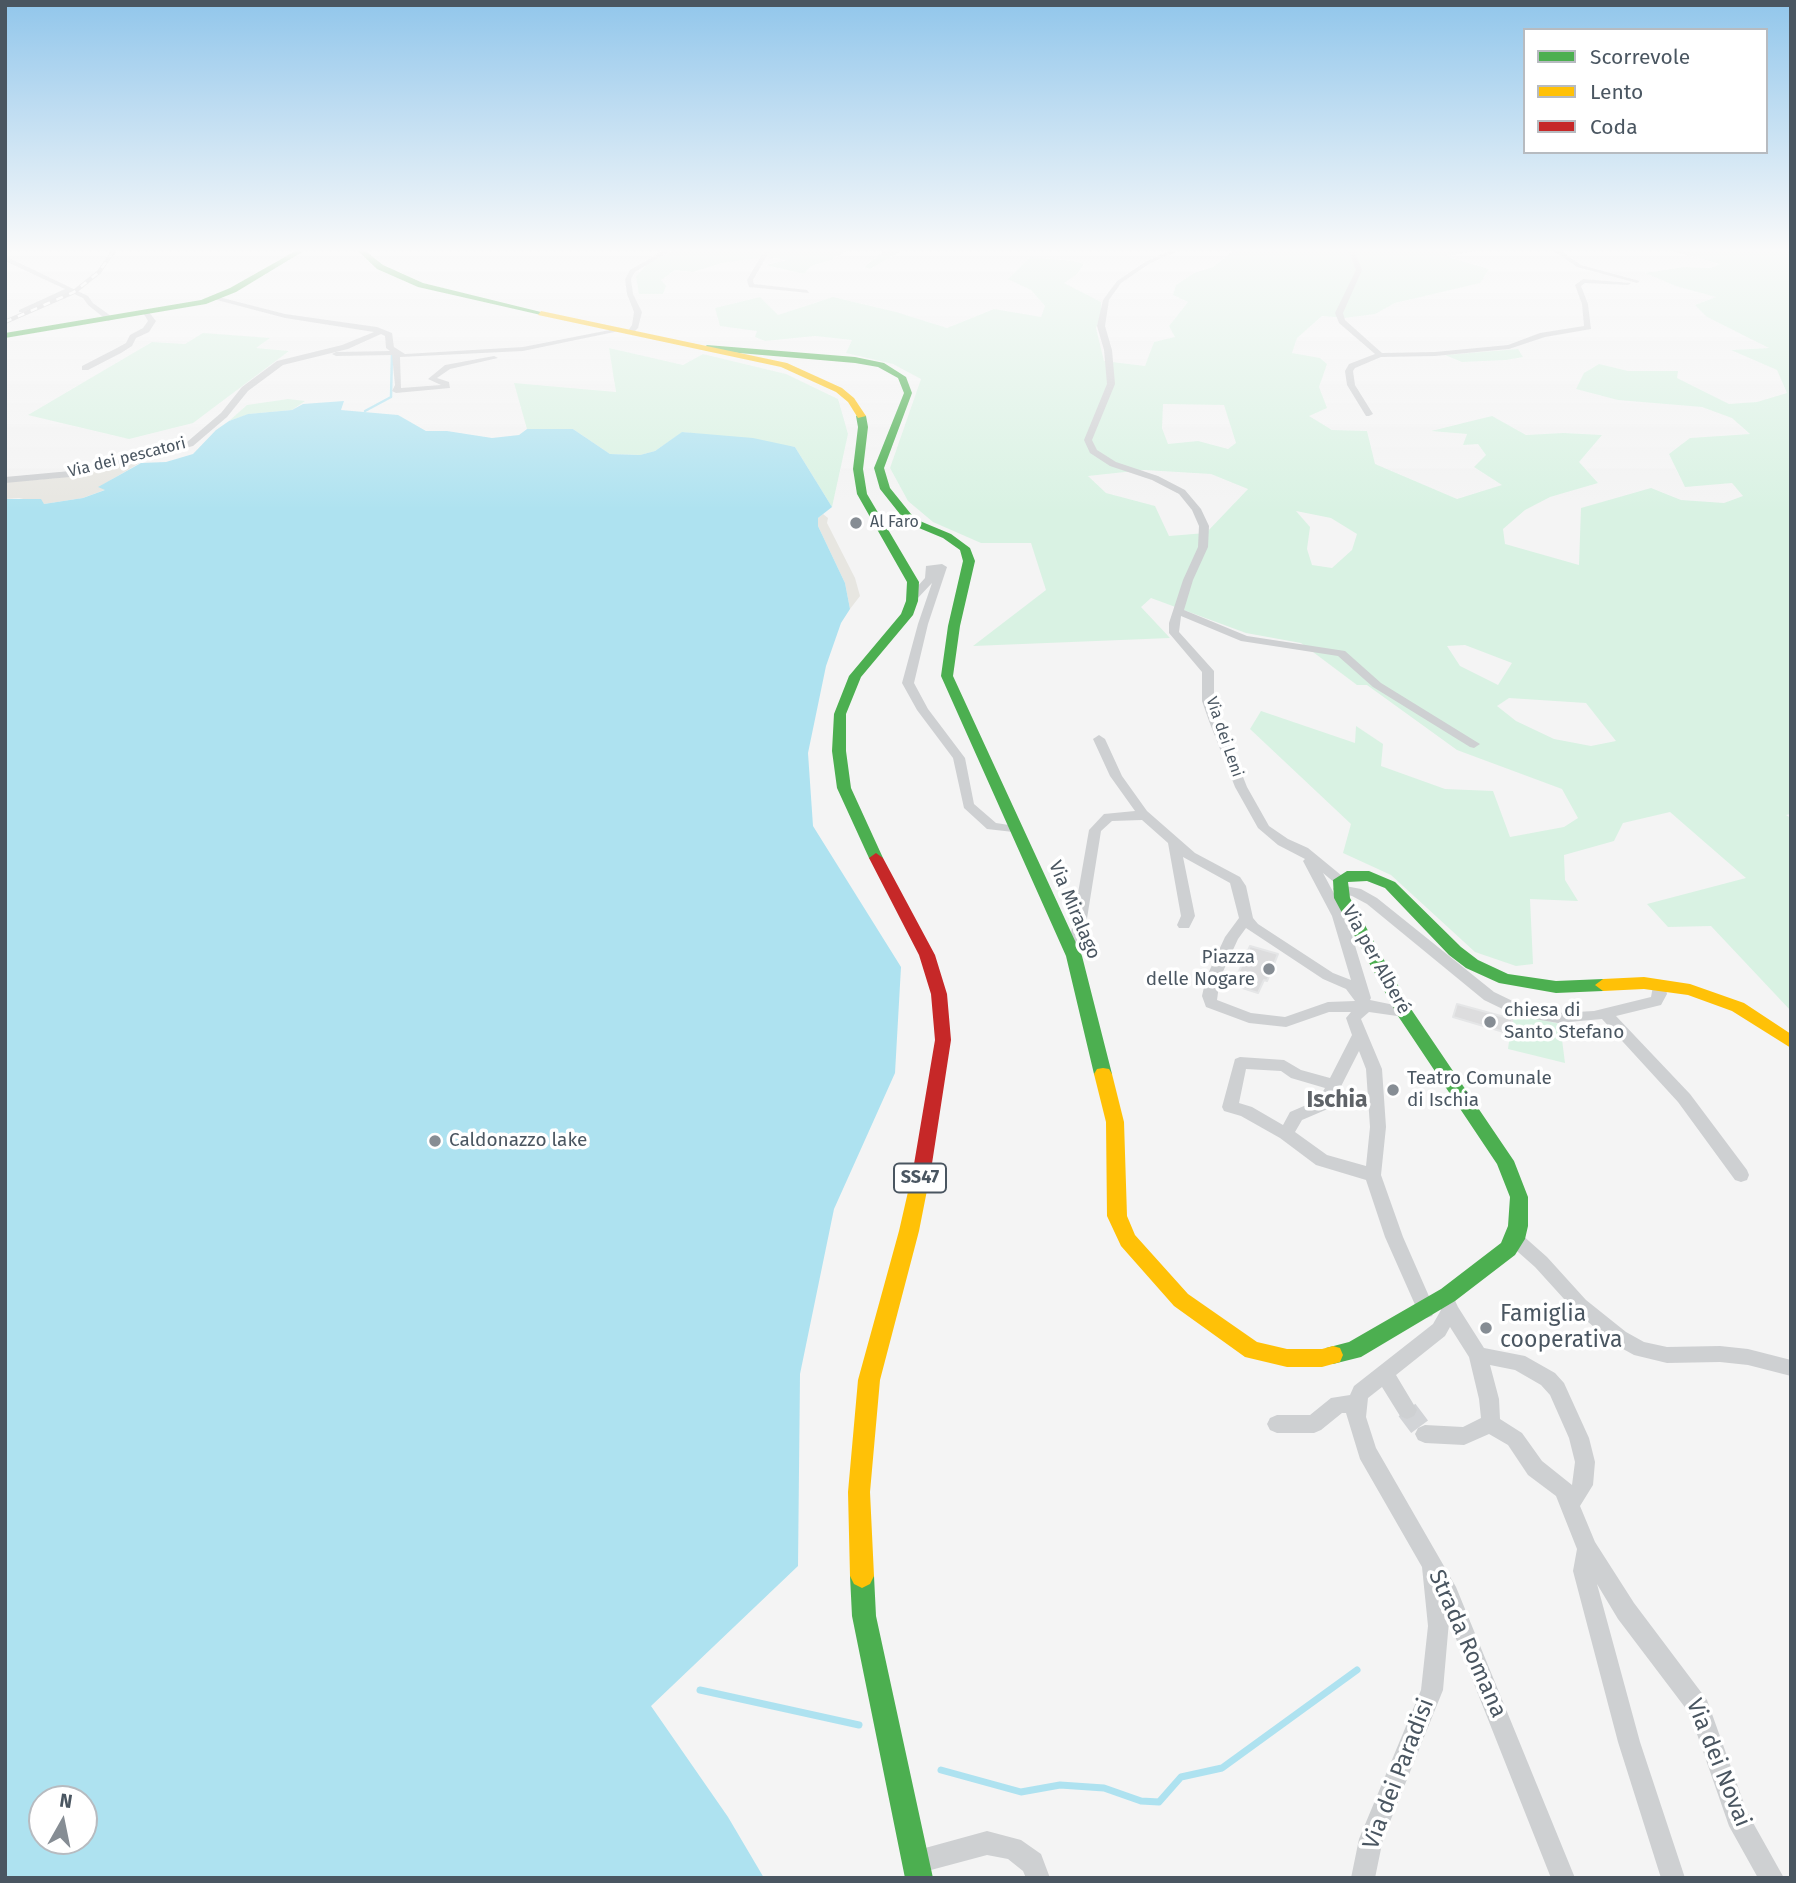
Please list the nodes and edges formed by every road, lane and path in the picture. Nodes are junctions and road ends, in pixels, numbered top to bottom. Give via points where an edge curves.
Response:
1 (133, 337) edge
2 (369, 337) edge
3 (389, 337) edge
4 (592, 337) edge
5 (653, 337) edge
6 (1104, 337) edge
7 (1360, 337) edge
8 (1538, 337) edge
9 (519, 350) junction
10 (396, 353) junction
11 (318, 355) junction
12 (1380, 355) junction
13 (758, 356) junction
14 (834, 357) junction
15 (798, 363) junction
16 (85, 368) dead end
17 (397, 387) junction
18 (407, 401) dead end
19 (1369, 414) dead end
20 (5, 480) edge
21 (912, 598) junction
22 (1178, 611) junction
23 (1100, 739) dead end
24 (1474, 744) dead end
25 (1147, 817) junction
26 (1017, 830) junction
27 (1174, 843) junction
28 (1303, 850) junction
29 (1340, 885) junction
30 (1246, 919) junction
31 (1184, 925) dead end
32 (1074, 956) junction
33 (1659, 985) junction
34 (1366, 1006) junction
35 (1404, 1012) junction
36 (1605, 1013) junction
37 (1360, 1035) junction
38 (1785, 1038) edge
39 (1332, 1084) junction
40 (1286, 1134) junction
41 (1373, 1175) junction
42 (1741, 1175) dead end
43 (1515, 1239) junction
44 (1448, 1304) junction
45 (1426, 1310) junction
46 (1478, 1355) junction
47 (1791, 1367) edge
48 (1384, 1373) junction
49 (1407, 1410) tunnel mouth
50 (1356, 1411) junction
51 (1491, 1423) junction
52 (1277, 1424) dead end
53 (1425, 1434) dead end
54 (1571, 1503) junction
55 (1423, 1546) junction
56 (1587, 1549) junction
57 (917, 1870) edge
58 (1038, 1878) edge
59 (1363, 1878) edge
60 (1563, 1878) edge
61 (1673, 1878) edge
62 (1772, 1878) edge

1 - 16 street via 118,351
2 - 11 street, Via dei pescatori
3 - 10 street via 390,348
4 - 9 street
5 - 13 main road
6 - 22 street, Via dei Leni via 1111,384 1089,433 1093,451 1182,492 1204,526 1203,547
7 - 12 street
8 - 12 street via 1509,347
9 - 10 street via 419,356
9 - 17 street via 448,367 432,379 447,386
10 - 11 street
10 - 17 street
11 - 20 street, Via dei pescatori via 280,363 245,388 224,415 190,444 70,474
12 - 19 street via 1349,371 1351,385
13 - 14 main road
13 - 15 main road
14 - 15 main road
14 - 26 main road, Via Miralago via 881,365 902,377 908,393 879,468 885,489 911,521 965,548 969,561 947,676
15 - 21 main road via 839,390 860,413 862,494 908,570
17 - 18 street
21 - 26 street via 930,579 929,568 943,567 908,683 959,758 968,805 992,826
21 - 57 main road, SS47 via 897,631 855,676 840,714 839,751 844,788 860,827 927,955 939,995 943,1041 912,1218 869,1380 859,1492 864,1616
22 - 24 street via 1245,639 1341,653 1377,685
22 - 28 street, Via dei Leni via 1174,633 1208,671 1208,701 1251,808 1264,828
23 - 25 street via 1116,776
25 - 27 street
25 - 32 street via 1108,817 1095,830
26 - 32 main road, Via Miralago
27 - 30 street via 1200,863 1235,880
27 - 31 street via 1188,916
28 - 29 street, Via dei Leni
28 - 34 street via 1339,916
29 - 33 main road, Via per Alberé via 1357,874 1390,885 1455,951 1505,979 1556,987
29 - 35 main road, Via per Alberé via 1342,898
29 - 36 street, Via dei Leni via 1372,901 1504,1005 1558,1018
30 - 34 street via 1328,976 1351,985
30 - 34 street via 1213,978 1209,996 1214,1004 1269,1021 1300,1019 1328,1007
32 - 45 main road, Via Miralago via 1115,1122 1117,1216 1128,1240 1181,1300 1252,1350 1287,1359 1322,1358 1354,1350
33 - 36 street, Via dei Leni via 1656,1001
33 - 38 main road, Via per Alberé via 1721,1000
34 - 35 street
34 - 37 street via 1353,1018
35 - 43 main road, Via per Alberé via 1513,1177 1519,1197
36 - 42 street via 1684,1098
37 - 39 street
37 - 41 street via 1374,1069 1378,1127
39 - 40 street via 1324,1104 1296,1116
39 - 40 street via 1284,1066 1240,1063 1230,1107
40 - 41 street via 1322,1160
41 - 45 street
43 - 44 main road
43 - 47 street via 1580,1306 1642,1349 1667,1355 1748,1357
44 - 45 main road
44 - 46 street
44 - 48 street via 1439,1330
46 - 51 street
46 - 54 street via 1518,1362 1557,1389 1585,1462 1583,1485
48 - 49 street
48 - 50 street via 1361,1392
50 - 52 street via 1338,1404 1314,1424
50 - 55 street, Strada Romana via 1367,1452
51 - 53 street via 1464,1436
51 - 54 street via 1515,1439 1535,1468 1556,1482
54 - 56 street, Via dei Novai
55 - 59 street, Via dei Paradisi via 1434,1581 1439,1626 1432,1690 1371,1839
55 - 60 street, Strada Romana via 1485,1676
56 - 61 street, Via dei Novai via 1583,1571 1629,1742
56 - 62 street, Via dei Novai via 1626,1611 1699,1708 1737,1818
57 - 58 street via 987,1843 1013,1848 1032,1863

